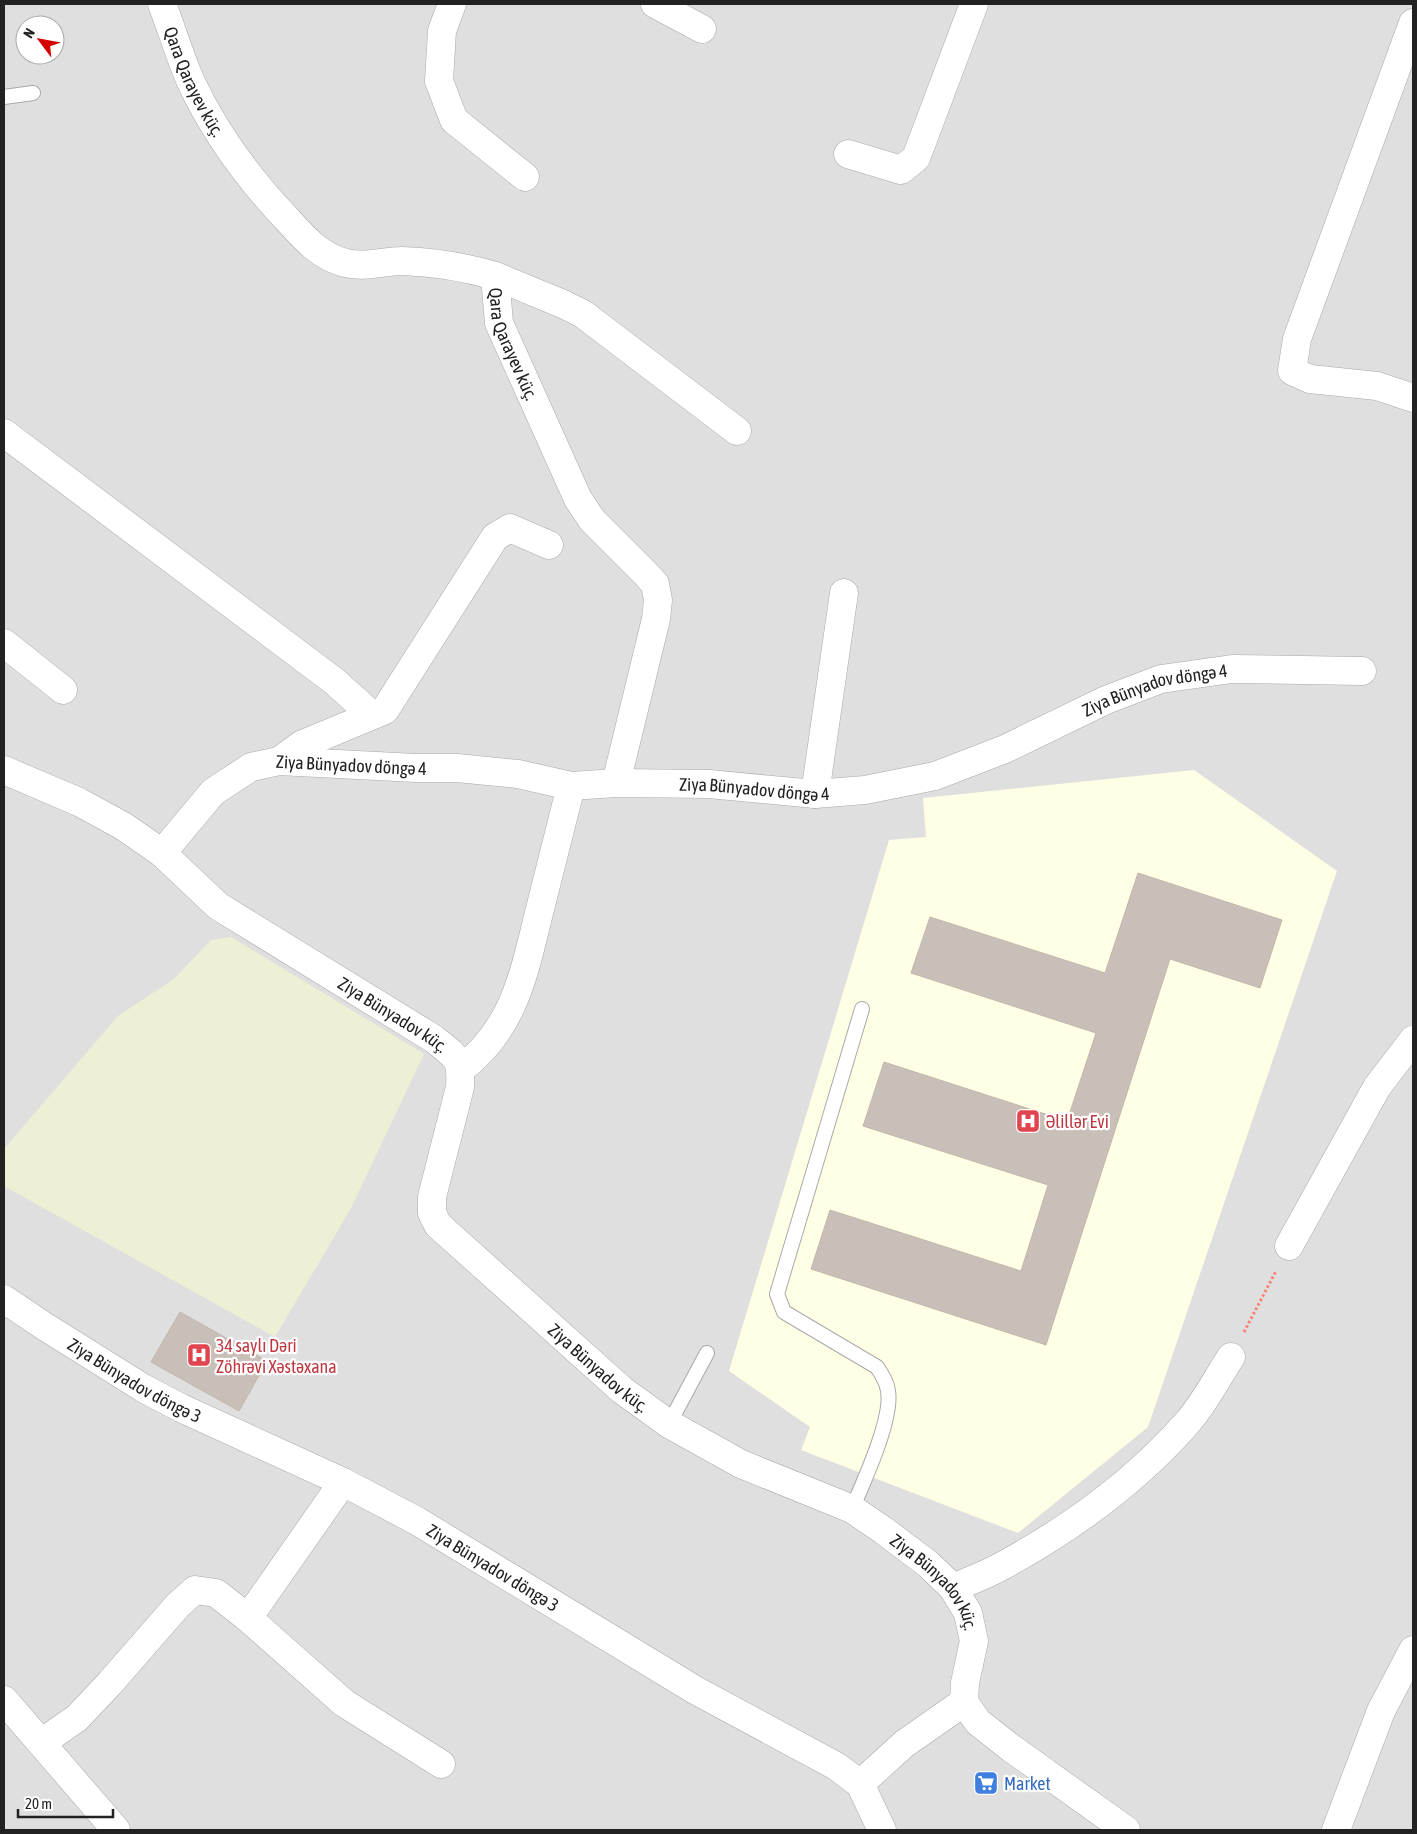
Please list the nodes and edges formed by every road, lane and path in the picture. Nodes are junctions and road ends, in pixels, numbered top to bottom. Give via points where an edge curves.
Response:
1 (162, 4) edge
2 (452, 4) edge
3 (655, 4) edge
4 (974, 4) edge
5 (1413, 22) edge
6 (702, 29) dead end
7 (33, 93) dead end
8 (4, 97) edge
9 (848, 154) dead end
10 (525, 177) dead end
11 (496, 276) junction
12 (1413, 398) edge
13 (737, 430) dead end
14 (4, 433) edge
15 (549, 545) dead end
16 (844, 593) dead end
17 (4, 644) edge
18 (1362, 671) dead end
19 (63, 690) dead end
20 (372, 715) junction
21 (279, 761) junction
22 (7, 778) edge
23 (616, 783) junction
24 (572, 786) junction
25 (815, 794) junction
26 (162, 853) junction
27 (862, 1009) dead end
28 (1413, 1040) edge
29 (461, 1069) junction
30 (1289, 1246) joint
31 (4, 1299) edge
32 (707, 1353) dead end
33 (1231, 1357) joint
34 (669, 1424) junction
35 (343, 1482) junction
36 (852, 1509) junction
37 (953, 1588) junction
38 (248, 1618) junction
39 (1413, 1650) edge
40 (4, 1700) edge
41 (964, 1702) junction
42 (41, 1743) junction
43 (441, 1764) dead end
44 (860, 1784) junction
45 (116, 1830) edge
46 (882, 1830) edge
47 (1126, 1830) edge
48 (1336, 1830) edge

1 - 11 street, Qara Qarayev küç. via 191,82 220,135 260,191 308,242 329,257 347,264 400,261 470,268
2 - 10 street via 442,31 439,81 454,120
3 - 6 street
4 - 9 street via 916,158 900,170
5 - 12 street via 1297,340 1292,371 1310,379 1377,386
7 - 8 lane
11 - 13 street via 583,314
11 - 23 street, Qara Qarayev küç. via 499,323 578,499 592,520 655,584 658,600 656,620
14 - 20 street via 334,681
15 - 20 street via 510,528 495,537 385,710
16 - 25 street
17 - 19 street
18 - 25 street, Ziya Bünyadov döngə 4 via 1232,669 1161,679 935,776 864,790
20 - 21 street via 301,745
21 - 24 street, Ziya Bünyadov döngə 4 via 457,768 518,774
21 - 26 street, Ziya Bünyadov döngə 4 via 251,768 213,792
22 - 26 street, Ziya Bünyadov küç. via 79,802 123,826
23 - 24 street, Ziya Bünyadov döngə 4
23 - 25 street, Ziya Bünyadov döngə 4 via 709,784
24 - 29 street via 523,980 502,1026 484,1050
26 - 29 street, Ziya Bünyadov küç. via 218,906 434,1039 454,1055
27 - 36 lane via 777,1294 784,1312 877,1367 885,1379 889,1392 885,1422
28 - 30 street via 1377,1087
29 - 34 street, Ziya Bünyadov küç. via 460,1087 432,1197 432,1213 438,1225 622,1390
30 - 33 path
31 - 35 street, Ziya Bünyadov döngə 3 via 166,1400
32 - 34 lane
33 - 37 street via 1188,1422 1148,1464 1058,1532 1001,1567
34 - 36 street, Ziya Bünyadov küç. via 741,1464
35 - 38 street
35 - 44 street, Ziya Bünyadov döngə 3 via 417,1521 695,1690 836,1766
36 - 37 street, Ziya Bünyadov küç. via 928,1564
37 - 41 street, Ziya Bünyadov küç. via 968,1613 974,1641
38 - 42 street via 216,1593 195,1590 76,1718
38 - 43 street via 344,1703
39 - 48 street via 1381,1711
40 - 42 street
41 - 44 street via 904,1744
41 - 47 street via 978,1722
42 - 45 street
44 - 46 street

